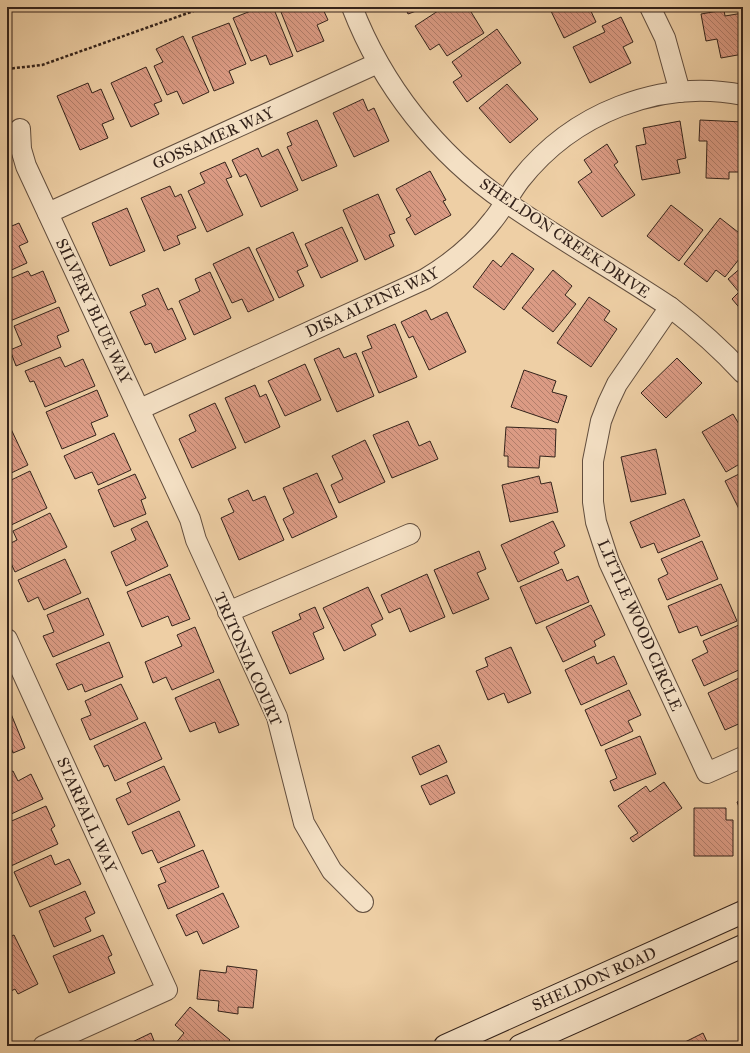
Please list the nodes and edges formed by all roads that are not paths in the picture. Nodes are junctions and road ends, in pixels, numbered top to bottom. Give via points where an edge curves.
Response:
1 (352, 7) edge
2 (650, 7) edge
3 (378, 63) junction
4 (680, 92) junction
5 (743, 95) edge
6 (20, 129) dead end
7 (505, 202) junction
8 (48, 213) junction
9 (670, 307) junction
10 (743, 373) edge
11 (140, 409) junction
12 (410, 534) dead end
13 (228, 612) junction
14 (8, 645) edge
15 (743, 757) edge
16 (363, 902) dead end
17 (743, 912) edge
18 (743, 946) edge
19 (42, 1046) edge
20 (445, 1046) edge
21 (520, 1046) edge

1 - 3 street, SHELDON CREEK DRIVE
2 - 4 street via 665,38
3 - 7 street, SHELDON CREEK DRIVE via 436,142 469,174
3 - 8 street, GOSSAMER WAY
4 - 5 street, DISA ALPINE WAY via 714,91
4 - 7 street, DISA ALPINE WAY via 635,100 571,131 535,162
6 - 8 street, SILVERY BLUE WAY via 21,149 26,166
7 - 9 street, SHELDON CREEK DRIVE
7 - 11 street, DISA ALPINE WAY via 480,237 445,267 425,279
8 - 11 street, SILVERY BLUE WAY
9 - 10 street, SHELDON CREEK DRIVE
9 - 15 street, LITTLE WOOD CIRCLE via 617,384 601,422 593,461 592,482 596,522 609,562 707,773
11 - 13 street, TRITONIA COURT via 190,519 196,540
12 - 13 street
13 - 16 street, TRITONIA COURT via 277,717 304,823 332,871
14 - 19 street, STARFALL WAY via 167,990
17 - 20 main road, SHELDON ROAD
18 - 21 main road, SHELDON ROAD

